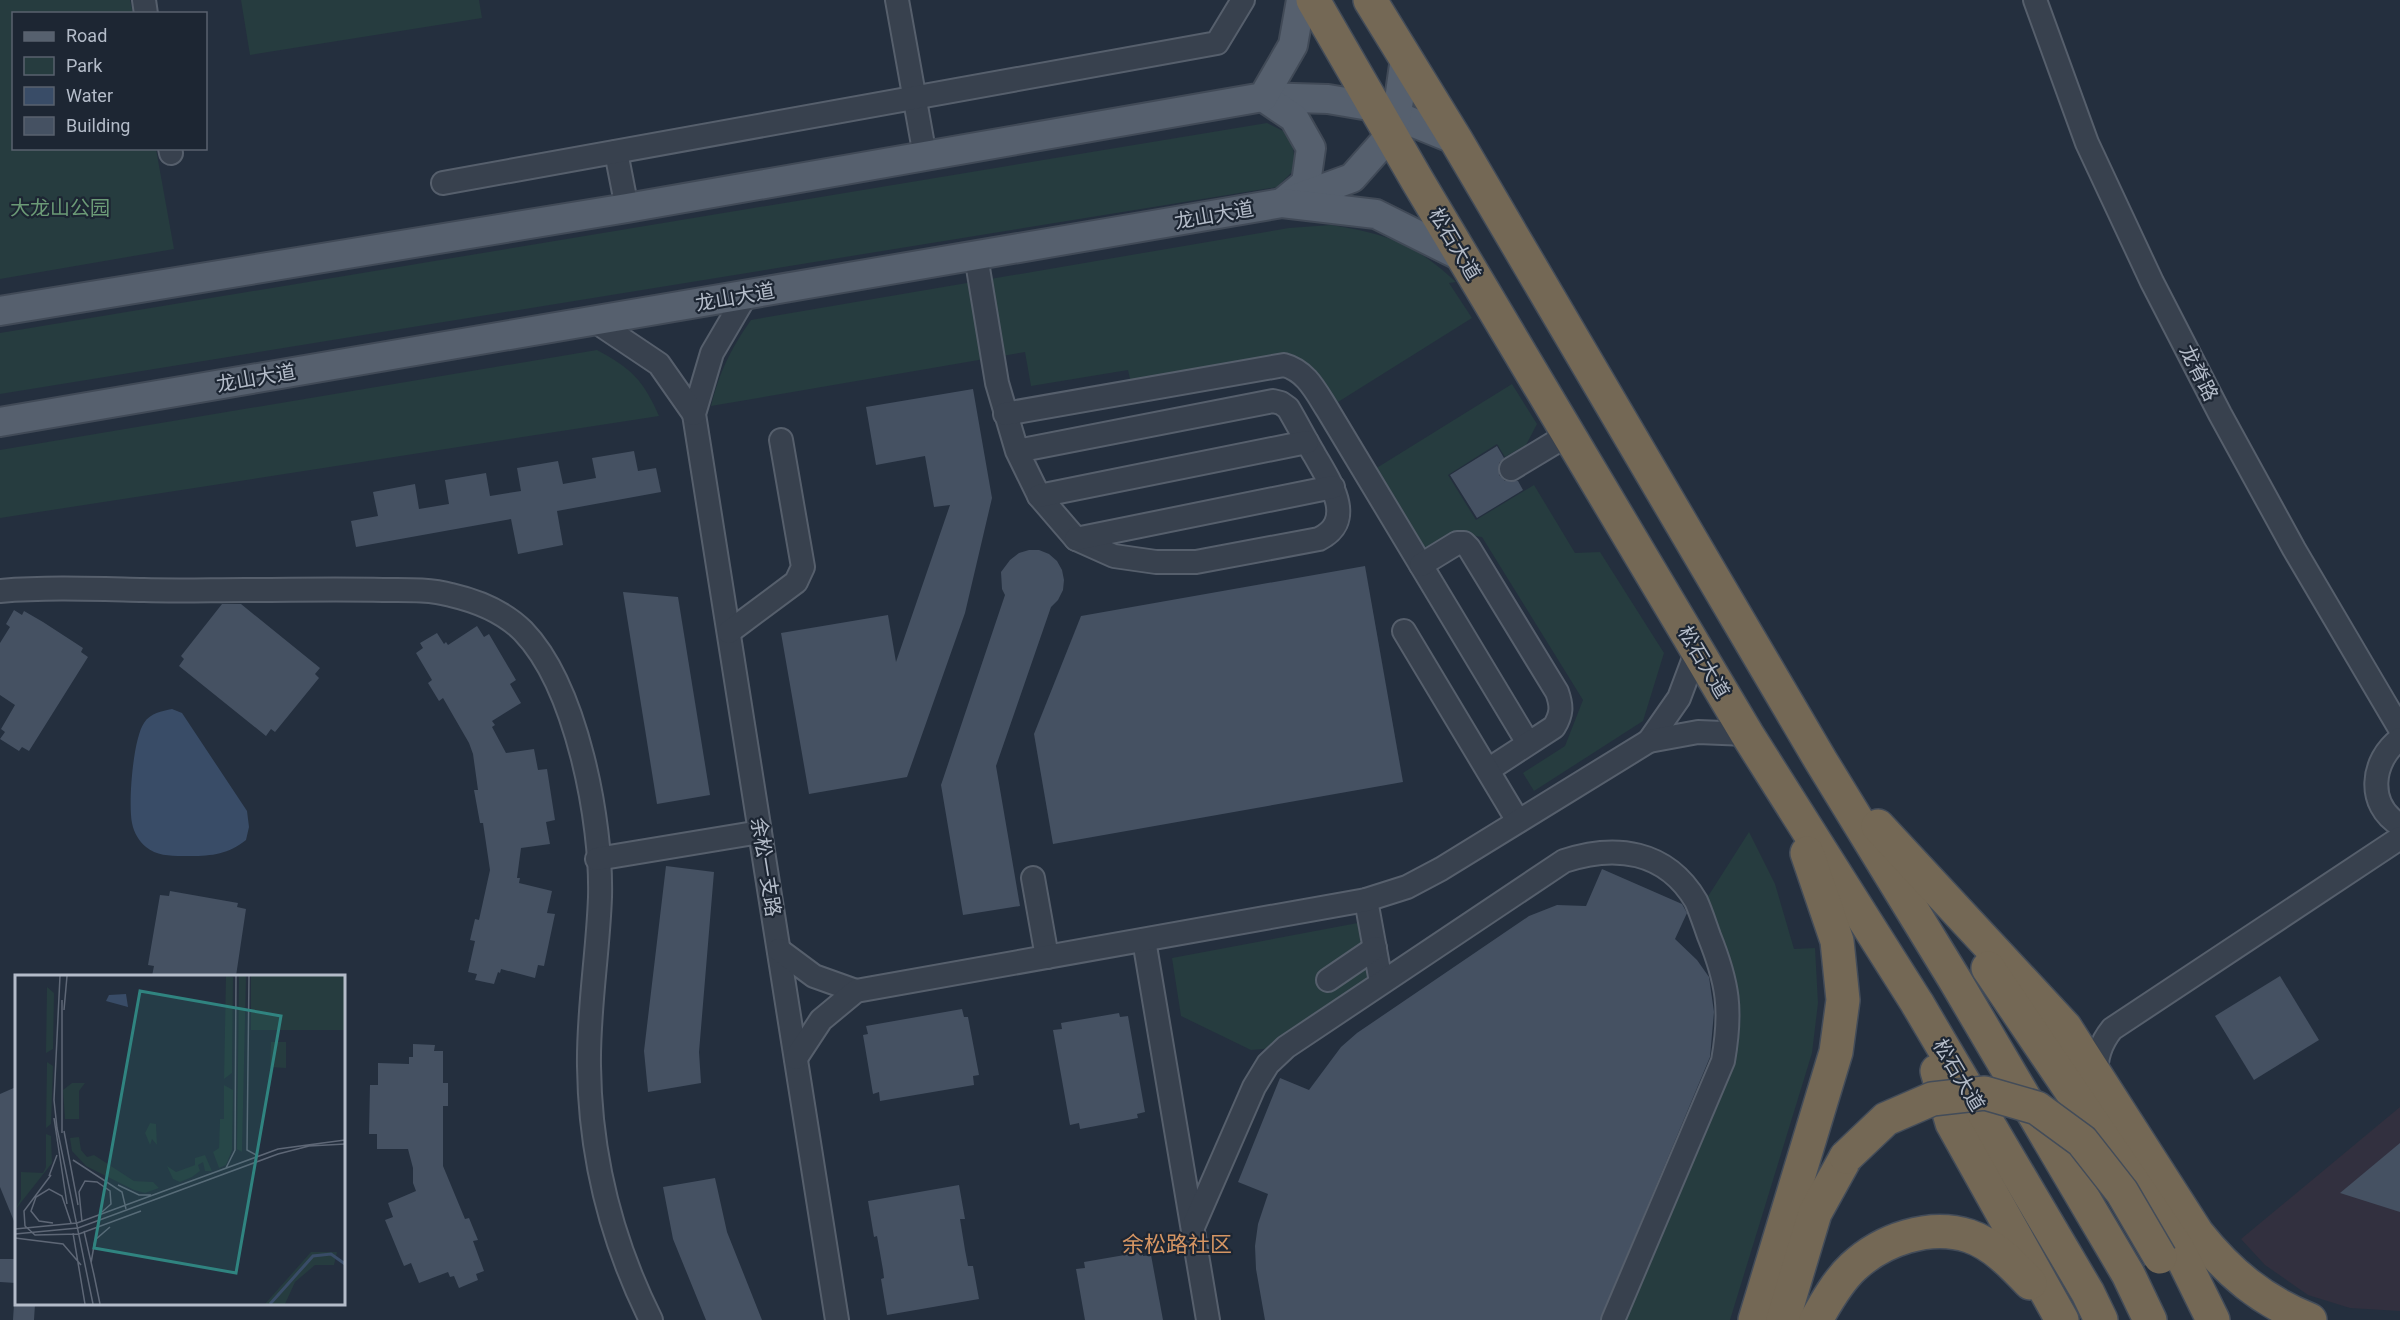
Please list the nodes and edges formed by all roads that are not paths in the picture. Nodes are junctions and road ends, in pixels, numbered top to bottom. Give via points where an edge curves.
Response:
1 (897, 0) edge
2 (1243, 0) edge
3 (1301, 0) edge
4 (1313, 0) edge
5 (1370, 0) edge
6 (2035, 0) edge
7 (1405, 58) junction
8 (914, 97) junction
9 (1263, 97) junction
10 (1388, 118) junction
11 (1456, 140) junction
12 (616, 152) junction
13 (925, 156) junction
14 (443, 183) dead end
15 (1282, 203) junction
16 (627, 208) junction
17 (976, 256) junction
18 (1462, 256) junction
19 (746, 295) junction
20 (0, 310) edge
21 (595, 321) junction
22 (694, 414) junction
23 (1005, 414) junction
24 (0, 422) edge
25 (1569, 434) junction
26 (781, 440) dead end
27 (1307, 442) junction
28 (1017, 451) junction
29 (1511, 469) dead end
30 (1333, 488) junction
31 (1039, 496) junction
32 (1076, 539) junction
33 (1421, 565) junction
34 (0, 591) edge
35 (729, 632) junction
36 (1404, 632) dead end
37 (1697, 650) junction
38 (2400, 729) edge
39 (1747, 734) junction
40 (2400, 739) edge
41 (1649, 741) junction
42 (1528, 743) junction
43 (1821, 761) junction
44 (1488, 770) junction
45 (1780, 784) junction
46 (1518, 821) junction
47 (2400, 825) edge
48 (760, 832) junction
49 (2400, 838) edge
50 (1897, 848) junction
51 (597, 859) junction
52 (1032, 878) dead end
53 (1366, 900) junction
54 (1144, 940) junction
55 (1375, 948) junction
56 (779, 950) junction
57 (1047, 957) junction
58 (1328, 980) dead end
59 (1381, 982) junction
60 (856, 991) junction
61 (1917, 1003) junction
62 (2065, 1027) junction
63 (2112, 1029) junction
64 (796, 1058) junction
65 (2096, 1077) junction
66 (1193, 1227) junction
67 (2060, 1315) edge
68 (651, 1320) edge
69 (837, 1320) edge
70 (1208, 1320) edge
71 (1613, 1320) edge
72 (1755, 1320) edge
73 (1783, 1320) edge
74 (1816, 1320) edge
75 (2101, 1320) edge
76 (2150, 1320) edge
77 (2190, 1320) edge
78 (2213, 1320) edge
79 (2310, 1320) edge

1 - 8 street
2 - 8 street via 1217,43
3 - 9 main road via 1293,45
4 - 10 highway, 松石大道
5 - 7 highway
6 - 38 street, 龙脊路 via 2087,143 2152,282 2289,539
7 - 10 main road
7 - 11 highway
8 - 12 street
8 - 13 street
9 - 10 main road via 1328,99
9 - 13 main road
9 - 15 main road via 1294,118 1311,148 1306,183
10 - 11 main road
10 - 15 main road via 1352,178
10 - 18 highway, 松石大道
11 - 43 highway
12 - 14 street
12 - 16 street
13 - 16 main road
15 - 17 main road, 龙山大道
15 - 18 main road, 龙山大道 via 1376,214
16 - 20 main road
17 - 19 main road, 龙山大道
17 - 23 street
18 - 25 highway, 松石大道
19 - 21 main road, 龙山大道
19 - 22 street via 712,352
21 - 22 street via 659,364
21 - 24 main road, 龙山大道
22 - 35 street, 余松一支路
23 - 28 street
23 - 33 street via 1284,365 1296,368 1327,409
25 - 29 street
25 - 37 highway, 松石大道
26 - 35 street via 803,567 796,582
27 - 28 street via 1288,408 1273,401
27 - 30 street
27 - 31 street
28 - 31 street
30 - 32 street
30 - 32 street via 1338,518 1328,535 1319,539 1196,562 1114,556
31 - 32 street
33 - 42 street
33 - 42 street via 1457,543 1464,543 1557,692 1562,706 1560,717 1554,727
34 - 51 street via 406,590 450,594 488,607 522,630 548,663 562,694 586,772
35 - 48 street, 余松一支路
36 - 44 street
37 - 39 highway, 松石大道
37 - 41 street via 1679,698
39 - 41 street via 1698,732
39 - 45 highway, 松石大道
40 - 47 street via 2380,761 2376,777 2385,811
41 - 46 street
42 - 44 street
43 - 50 highway
43 - 76 highway via 1955,980 2128,1274
44 - 46 street
45 - 61 highway, 松石大道
45 - 72 highway via 1818,879 1837,941 1843,1000 1836,1052
46 - 53 street via 1415,882
48 - 51 street
48 - 56 street, 余松一支路
49 - 63 street
50 - 62 highway
50 - 78 highway via 1984,962 2178,1249
51 - 68 street via 600,895 589,1065 595,1153 617,1241
52 - 57 street
53 - 54 street
53 - 55 street
54 - 57 street
54 - 66 street
55 - 58 street
55 - 59 street
56 - 60 street via 814,976
56 - 64 street, 余松一支路
57 - 60 street
59 - 66 street via 1286,1047 1268,1064 1254,1087
59 - 71 street via 1564,861 1587,853 1614,851 1648,857 1675,875 1696,901 1728,996 1729,1029 1723,1061
60 - 64 street via 821,1020
61 - 67 highway via 1952,1123
61 - 75 highway, 松石大道
62 - 63 street via 2087,1033
62 - 65 highway
63 - 65 street via 2096,1061
64 - 69 street, 余松一支路
65 - 79 highway via 2196,1233 2221,1264 2283,1309
66 - 70 street
67 - 74 highway via 2004,1257 1970,1236 1939,1231 1905,1237 1875,1250 1852,1268
73 - 77 highway, bridge via 1815,1213 1846,1157 1886,1119 1932,1099 1985,1093 2037,1108 2082,1141 2122,1192 2160,1257

